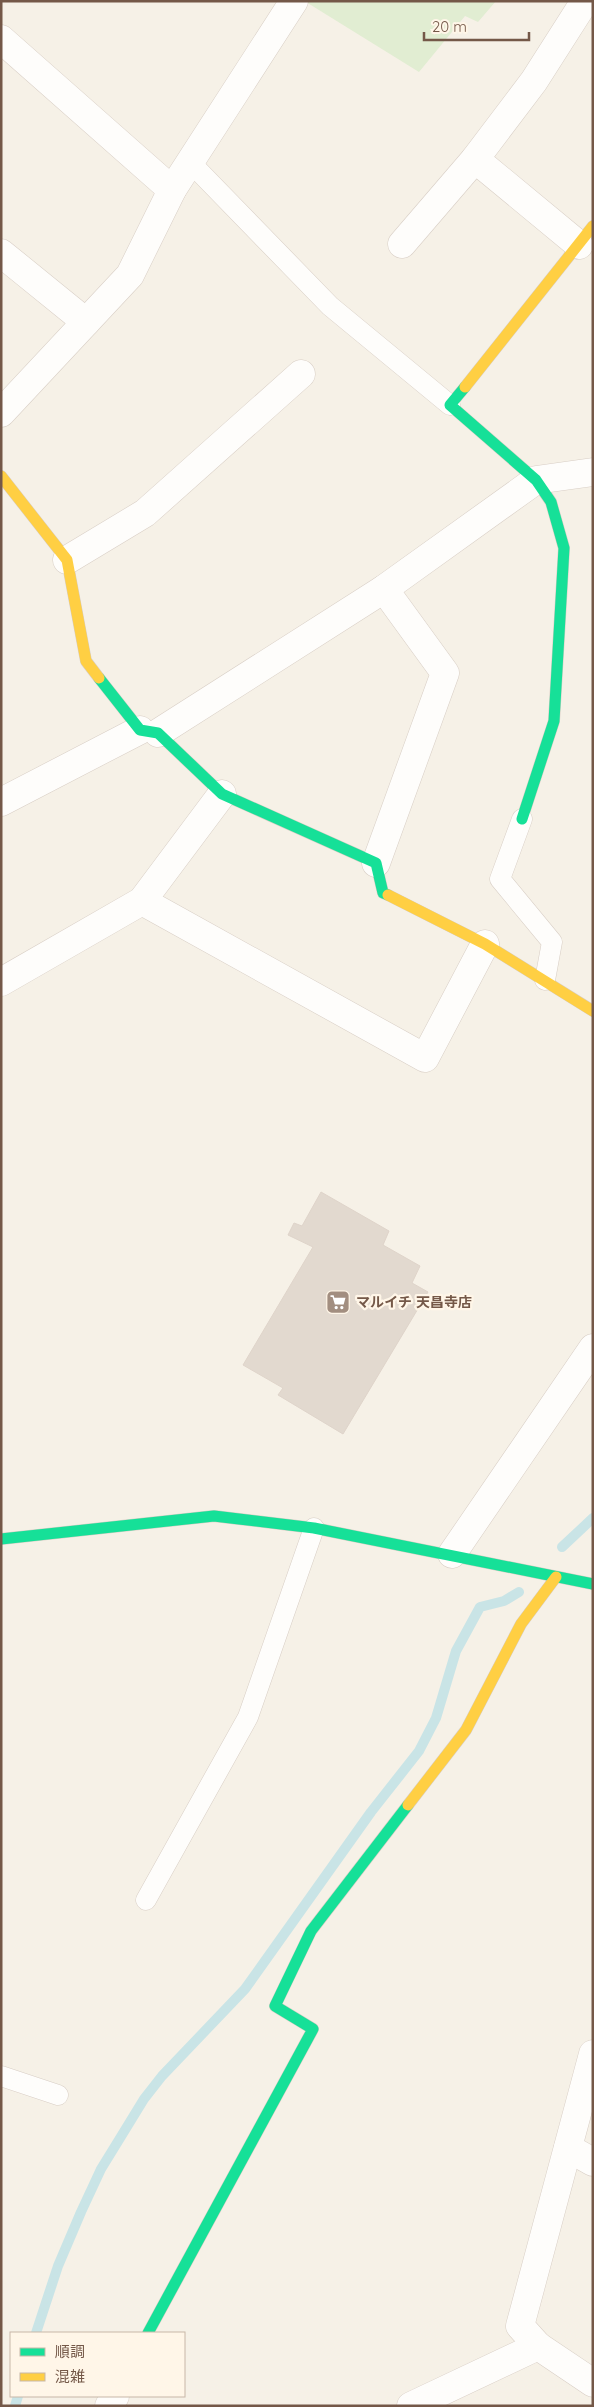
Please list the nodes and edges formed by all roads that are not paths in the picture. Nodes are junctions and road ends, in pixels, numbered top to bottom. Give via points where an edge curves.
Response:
1 (294, 1) edge
2 (585, 1) edge
3 (1, 39) edge
4 (475, 159) junction
5 (190, 162) junction
6 (172, 190) junction
7 (586, 236) edge
8 (402, 244) dead end
9 (1, 253) edge
10 (86, 322) junction
11 (301, 374) dead end
12 (450, 405) junction
13 (1, 413) edge
14 (593, 472) edge
15 (1, 476) edge
16 (536, 480) junction
17 (67, 560) junction
18 (384, 589) junction
19 (149, 731) junction
20 (222, 794) junction
21 (1, 802) edge
22 (522, 819) joint
23 (376, 863) junction
24 (142, 901) junction
25 (485, 944) junction
26 (545, 980) junction
27 (1, 982) edge
28 (593, 1010) edge
29 (593, 1348) edge
30 (314, 1528) junction
31 (1, 1539) edge
32 (452, 1554) junction
33 (556, 1577) junction
34 (593, 1584) edge
35 (146, 1900) dead end
36 (593, 2054) edge
37 (1, 2076) edge
38 (58, 2095) dead end
39 (568, 2148) junction
40 (593, 2162) edge
41 (149, 2332) edge
42 (538, 2346) junction
43 (593, 2382) edge
44 (411, 2406) edge

1 - 5 street
2 - 4 street via 534,80
3 - 6 street
4 - 7 street
4 - 8 street
5 - 6 street
5 - 12 lane via 330,306
6 - 10 street via 130,275
7 - 12 street
9 - 10 street
10 - 13 street
11 - 17 street via 144,513
12 - 16 street
14 - 16 street
15 - 17 street
16 - 18 street
16 - 22 street via 551,502 564,548 554,721
17 - 19 street via 86,661
18 - 19 street
18 - 23 street via 445,674
19 - 20 street
19 - 21 street
20 - 23 street
20 - 24 street
22 - 26 lane via 500,878 552,942
23 - 25 street via 384,893
24 - 25 street via 425,1058
24 - 27 street
25 - 26 street
26 - 28 street
29 - 32 street
30 - 31 street via 214,1516
30 - 32 street
30 - 35 lane via 248,1717
32 - 33 street
33 - 34 street
33 - 41 street via 521,1624 466,1730 311,1931 275,2006 313,2029
36 - 39 street
37 - 38 lane
39 - 40 street
39 - 42 street via 520,2326
42 - 43 street
42 - 44 street

